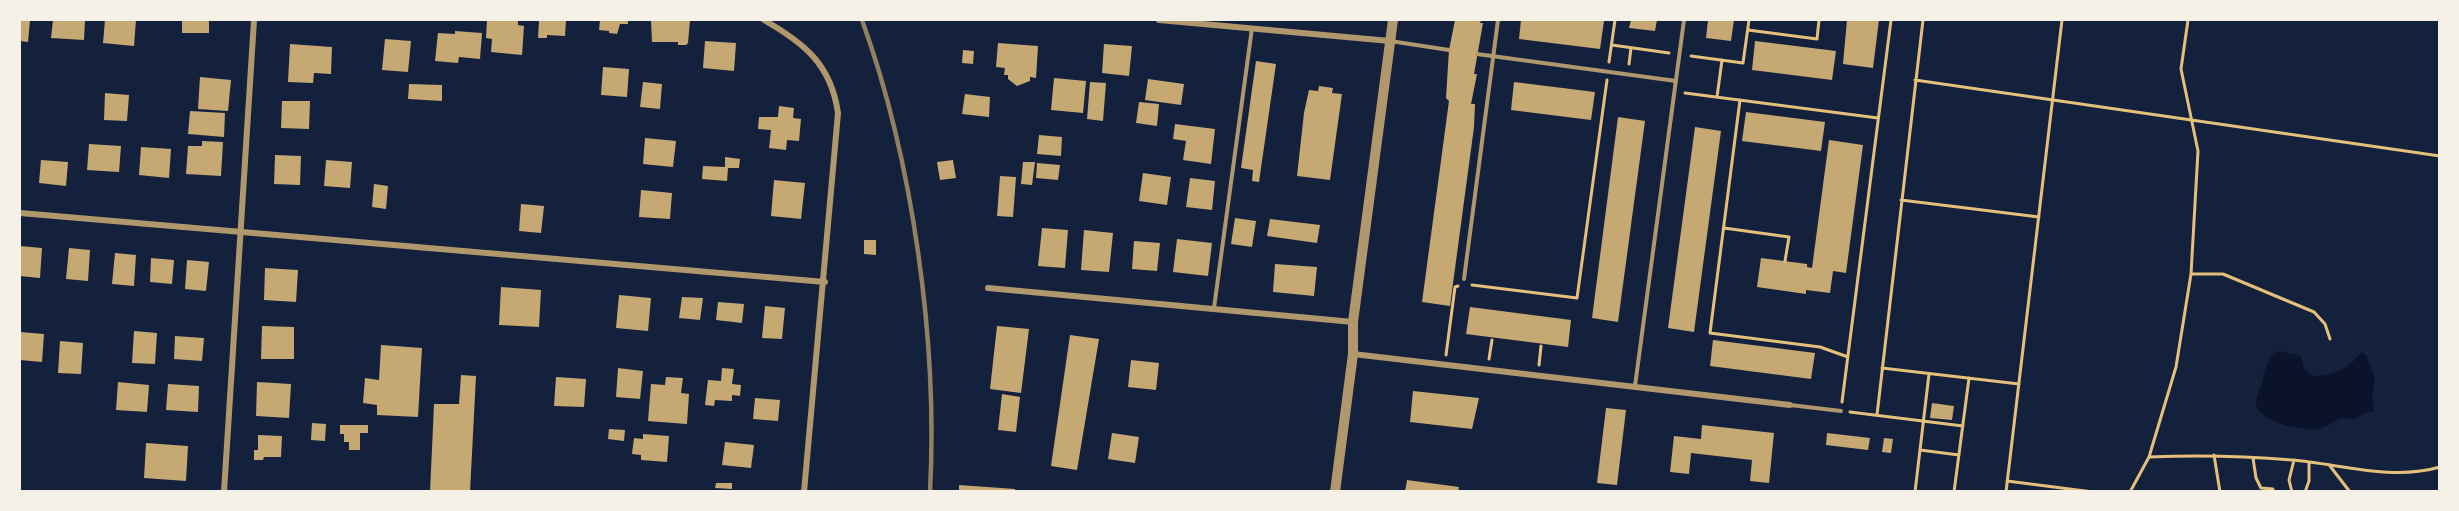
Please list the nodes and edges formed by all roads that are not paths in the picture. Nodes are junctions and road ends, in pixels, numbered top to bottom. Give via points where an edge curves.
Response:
1 (254, 20) edge
2 (764, 20) edge
3 (1159, 20) edge
4 (1393, 20) edge
5 (1498, 20) edge
6 (1684, 20) edge
7 (1252, 28) junction
8 (1390, 41) junction
9 (1449, 50) dead end
10 (1477, 54) dead end
11 (1493, 57) junction
12 (1676, 81) junction
13 (20, 213) edge
14 (241, 233) junction
15 (1464, 279) dead end
16 (825, 282) junction
17 (988, 288) dead end
18 (1214, 308) junction
19 (1353, 322) junction
20 (1353, 354) junction
21 (1635, 387) junction
22 (1790, 405) joint
23 (1841, 411) road end
24 (224, 492) edge
25 (804, 492) edge
26 (1335, 492) edge

1 - 14 street
2 - 16 street via 800,42 816,58 836,98
3 - 7 street
4 - 8 street
5 - 11 lane
6 - 12 lane
7 - 8 street
7 - 18 lane
8 - 9 lane
8 - 19 street
10 - 11 lane
11 - 12 lane
11 - 15 lane
12 - 21 lane
13 - 14 street
14 - 16 street
14 - 24 street
16 - 25 street
17 - 18 street
18 - 19 street
19 - 20 street
20 - 21 street
20 - 26 street
21 - 22 street
22 - 23 lane

